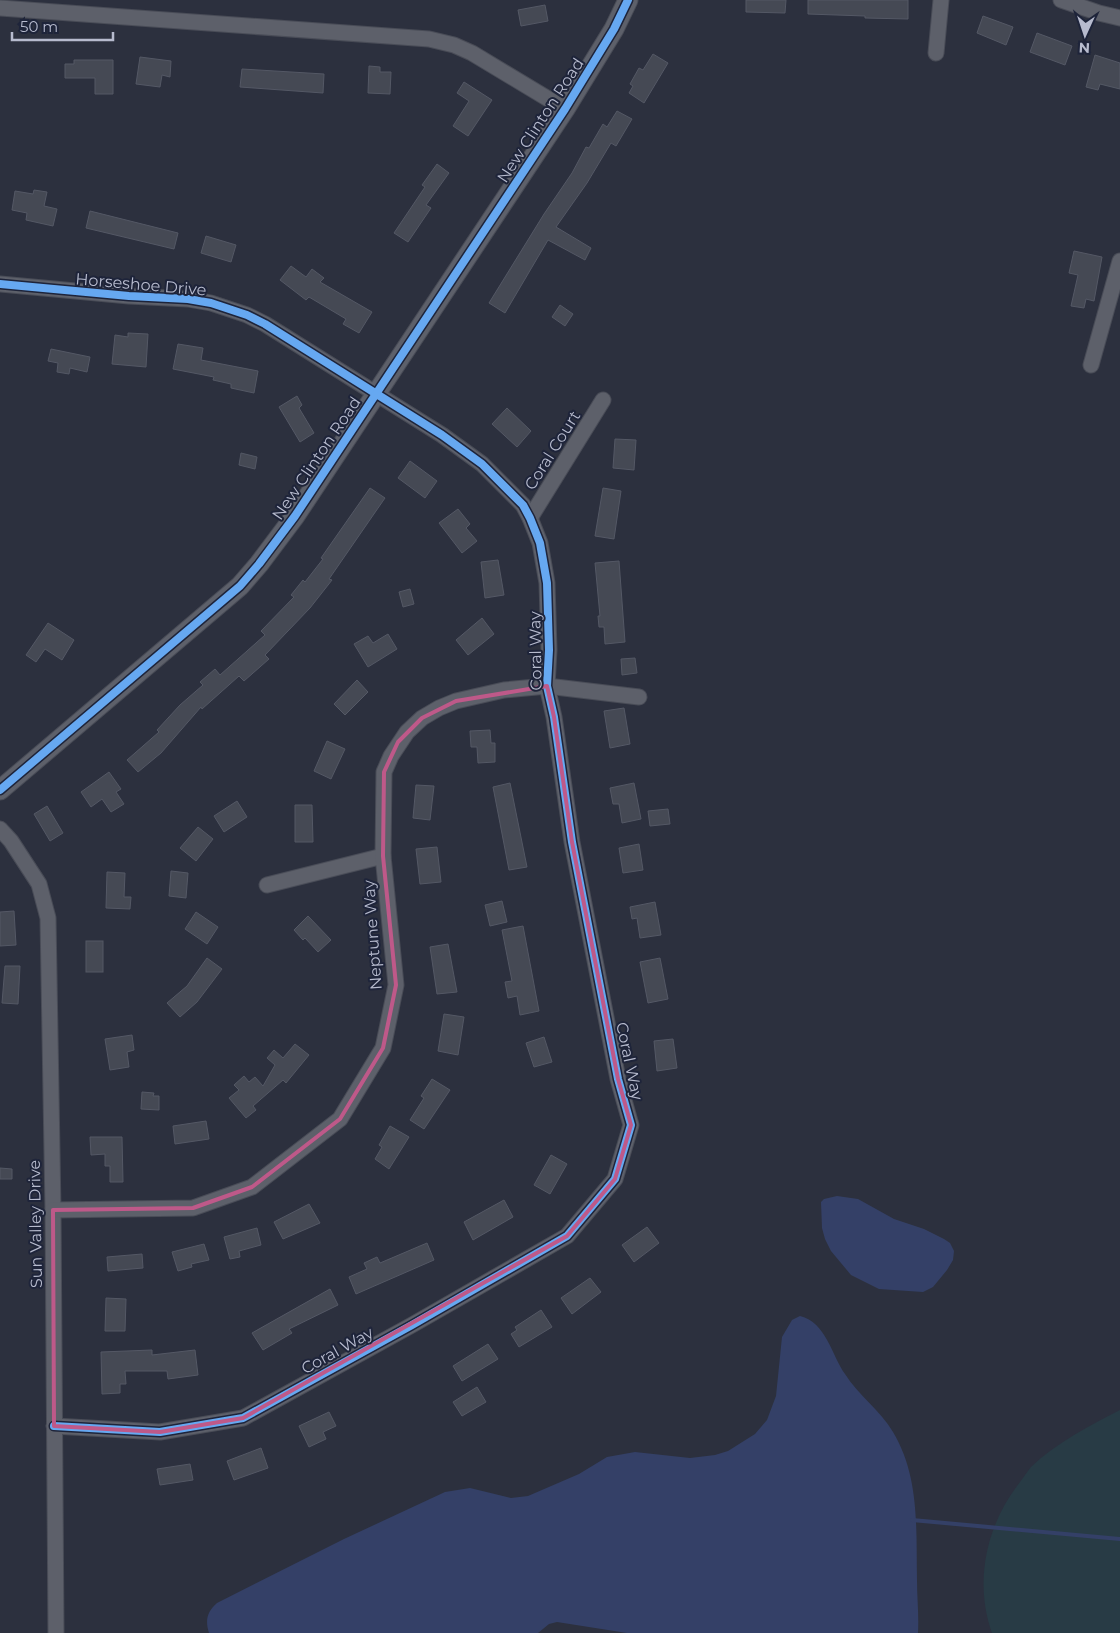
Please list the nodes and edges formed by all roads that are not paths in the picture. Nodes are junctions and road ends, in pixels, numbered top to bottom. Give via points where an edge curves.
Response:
1 (628, 0) edge
2 (941, 0) edge
3 (1061, 0) edge
4 (0, 8) edge
5 (1120, 18) edge
6 (936, 53) dead end
7 (565, 109) junction
8 (1120, 261) edge
9 (0, 284) edge
10 (1091, 365) dead end
11 (376, 394) junction
12 (603, 400) dead end
13 (530, 518) junction
14 (547, 686) junction
15 (639, 697) dead end
16 (0, 790) edge
17 (0, 829) edge
18 (383, 856) junction
19 (266, 885) dead end
20 (53, 1210) junction
21 (54, 1426) junction
22 (56, 1633) edge

1 - 7 street, New Clinton Road
2 - 6 street
3 - 5 street
4 - 7 street via 429,38 472,53
7 - 11 street, New Clinton Road
8 - 10 street
9 - 11 street, Horseshoe Drive via 211,303 265,324
11 - 13 street, Coral Way via 482,464 523,505
11 - 16 street, New Clinton Road via 295,516 240,586
12 - 13 street, Coral Court
13 - 14 street, Coral Way via 540,543 547,584
14 - 15 street, Neptune Way
14 - 18 street, Neptune Way via 504,690 456,701 422,718 406,732 384,772
14 - 21 street, Coral Way via 572,842 618,1079 631,1125 615,1179 567,1236 243,1418 160,1432
17 - 20 street, Sun Valley Drive via 12,841 39,884 48,918
18 - 19 street
18 - 20 street, Neptune Way via 396,985 383,1048 340,1119 252,1187 193,1208
20 - 21 street, Sun Valley Drive
21 - 22 street, Sun Valley Drive

